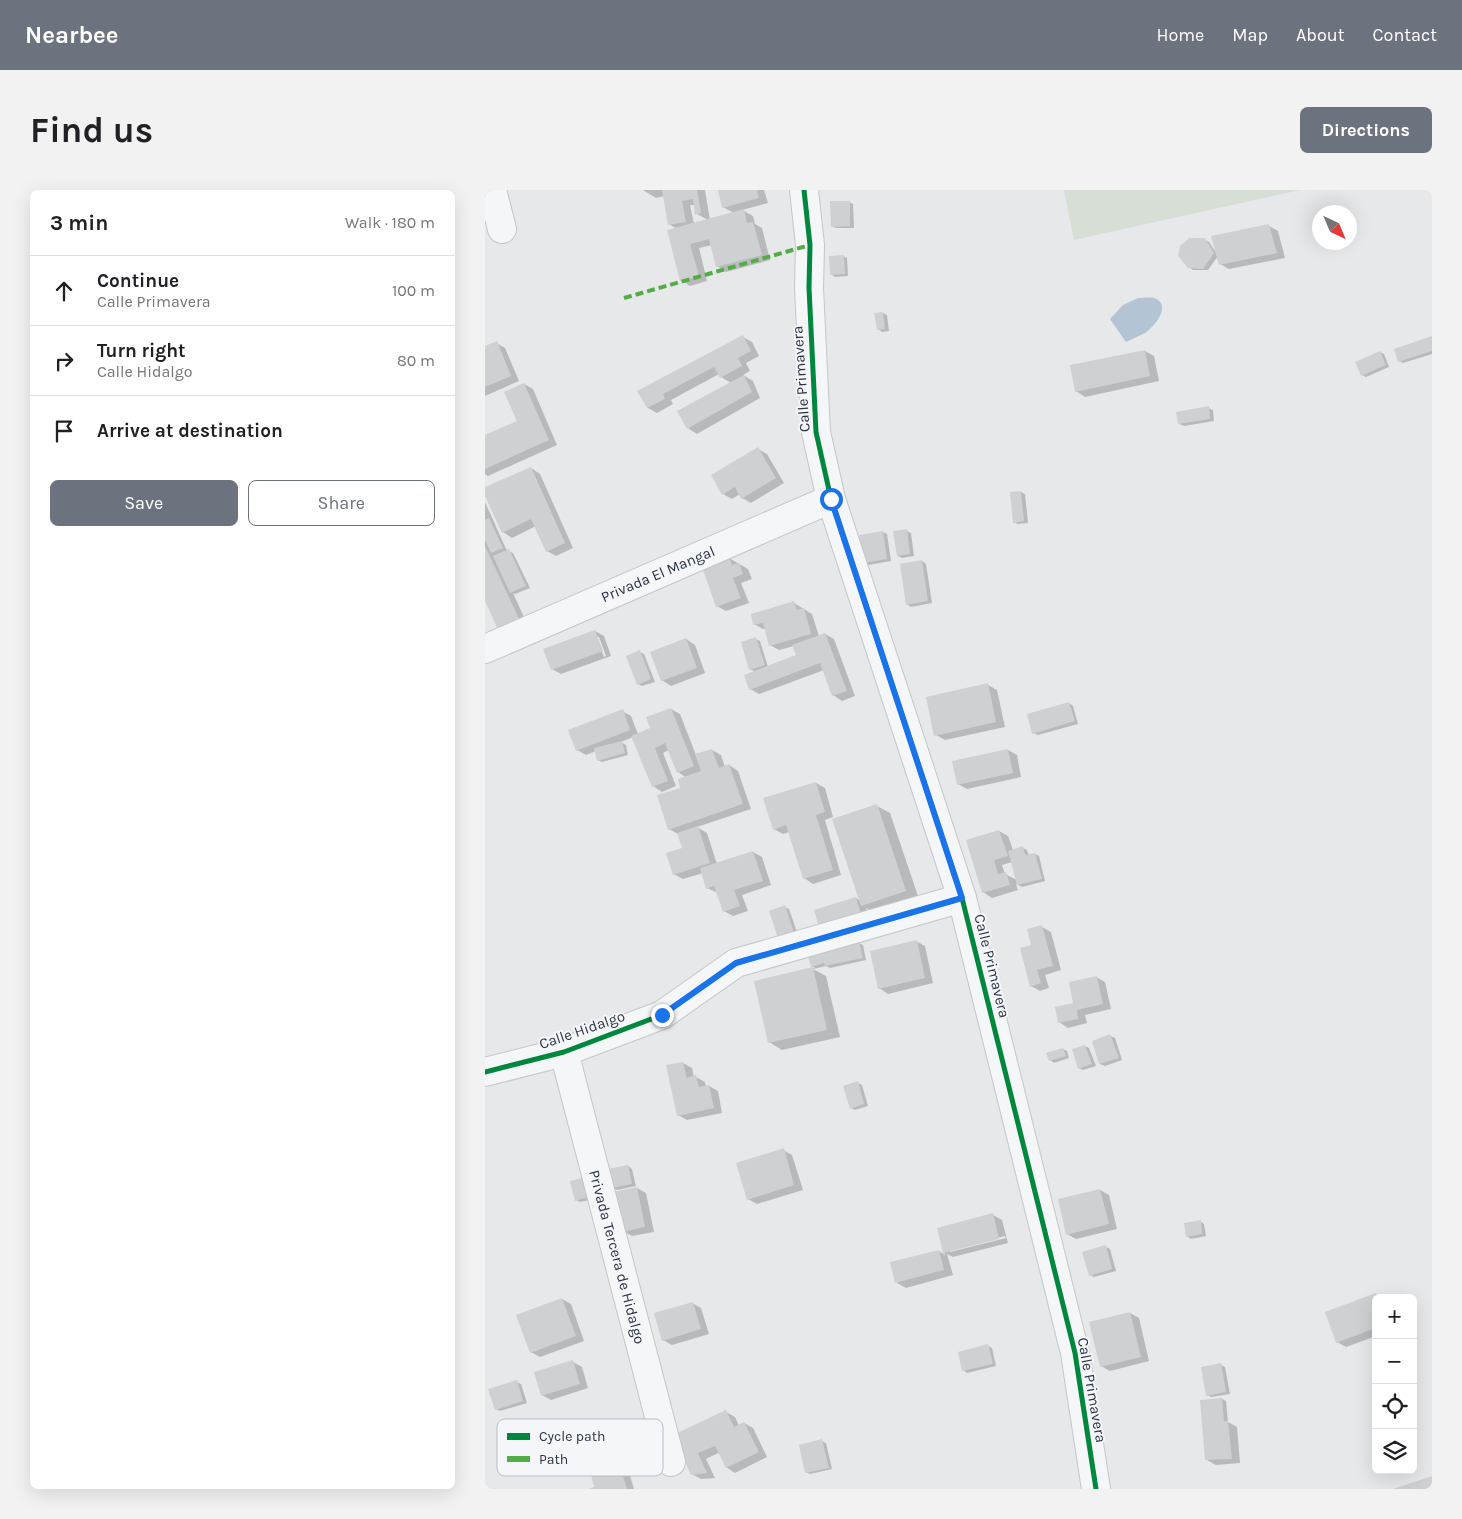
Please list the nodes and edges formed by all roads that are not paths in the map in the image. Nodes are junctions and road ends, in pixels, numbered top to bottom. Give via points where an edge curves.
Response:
1 (492, 190) edge
2 (804, 190) edge
3 (502, 228) dead end
4 (831, 499) junction
5 (485, 650) edge
6 (962, 898) junction
7 (564, 1052) junction
8 (485, 1072) edge
9 (660, 1419) edge
10 (663, 1431) edge
11 (671, 1462) dead end
12 (1096, 1489) edge

1 - 3 street
2 - 4 street, Calle Primavera via 810,245 816,432
4 - 5 street, Privada El Mangal
4 - 6 street, Calle Primavera
6 - 7 street, Calle Hidalgo via 736,963 662,1015
6 - 12 street, Calle Primavera via 1075,1352
7 - 8 street, Calle Hidalgo
7 - 9 street, Privada Tercera de Hidalgo
10 - 11 street, Privada Tercera de Hidalgo

